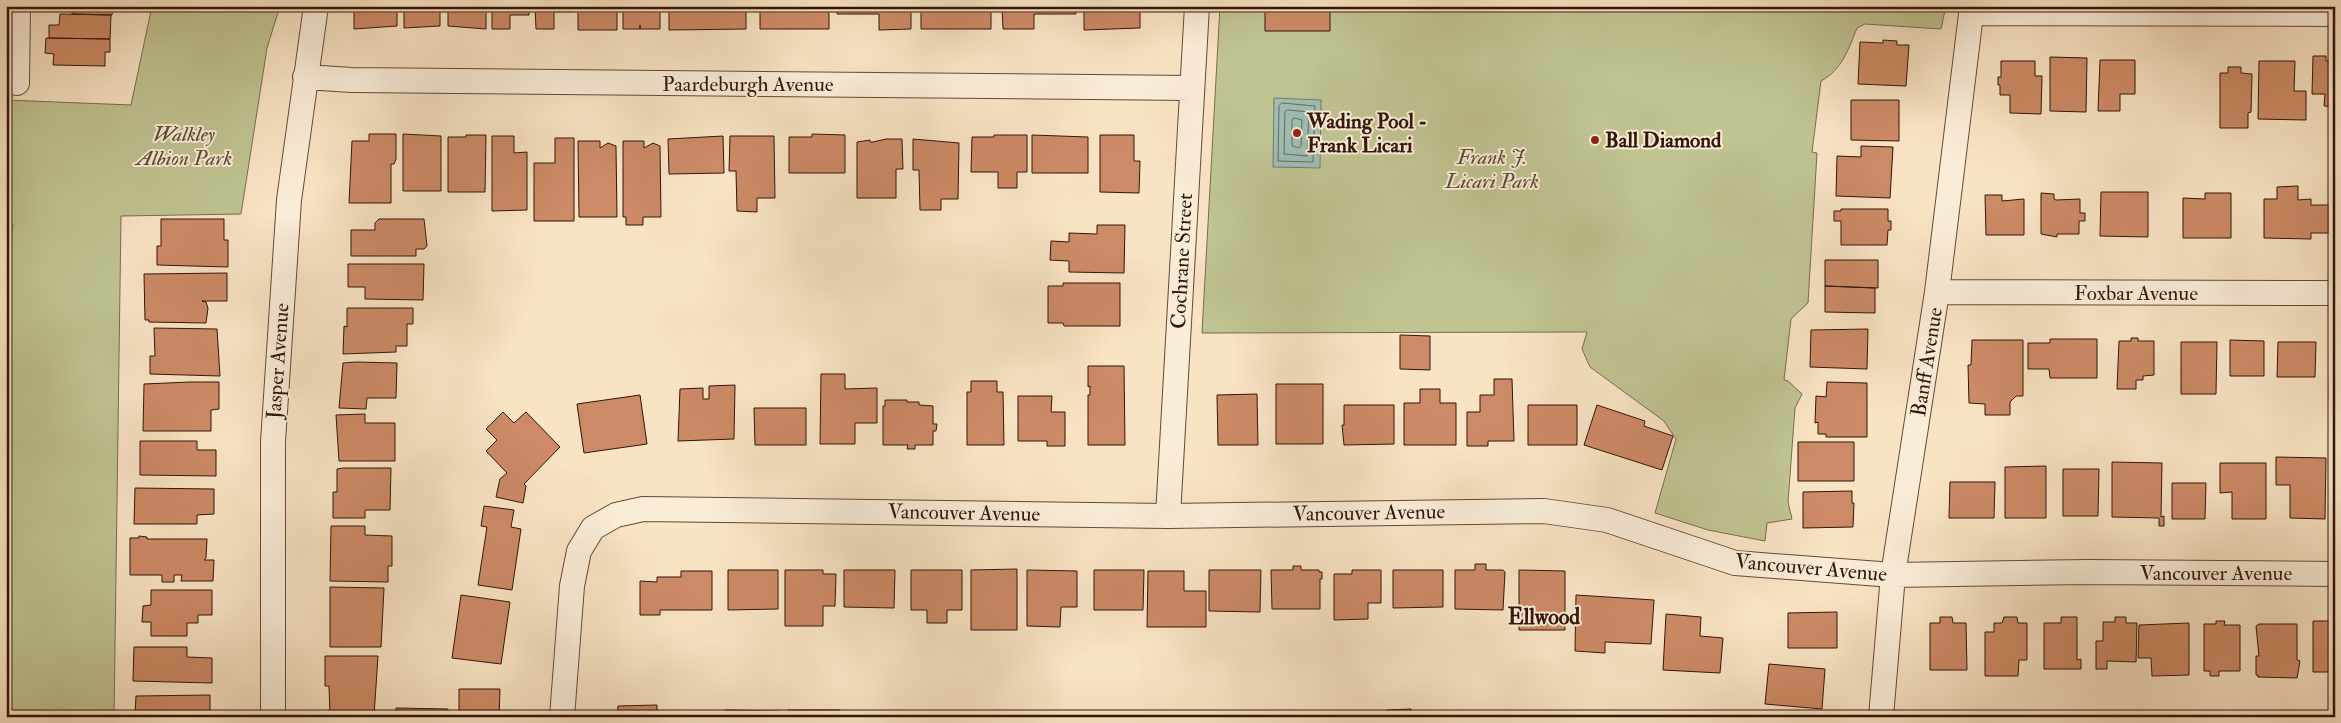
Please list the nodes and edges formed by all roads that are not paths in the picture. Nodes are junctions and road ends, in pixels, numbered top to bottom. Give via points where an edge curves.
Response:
1 (18, 6) edge
2 (316, 6) edge
3 (1197, 6) edge
4 (1972, 10) edge
5 (2335, 14) edge
6 (305, 77) junction
7 (17, 83) dead end
8 (1192, 88) junction
9 (1938, 292) junction
10 (2335, 293) edge
11 (1168, 516) junction
12 (2335, 574) edge
13 (1893, 575) junction
14 (274, 717) edge
15 (562, 717) edge
16 (1881, 717) edge

1 - 7 street
2 - 6 street, Jasper Avenue
3 - 8 street, Cochrane Street
4 - 5 street
4 - 9 street, Banff Avenue
6 - 8 street, Paardeburgh Avenue
6 - 14 street, Jasper Avenue via 289,200 273,442
8 - 11 street, Cochrane Street
9 - 10 street, Foxbar Avenue
9 - 13 street, Banff Avenue
11 - 13 street, Vancouver Avenue via 1544,511 1608,520 1735,563
11 - 15 street, Vancouver Avenue via 643,509 616,515 593,528 579,551 572,586
12 - 13 street, Vancouver Avenue via 2088,572
13 - 16 street, Banff Avenue

